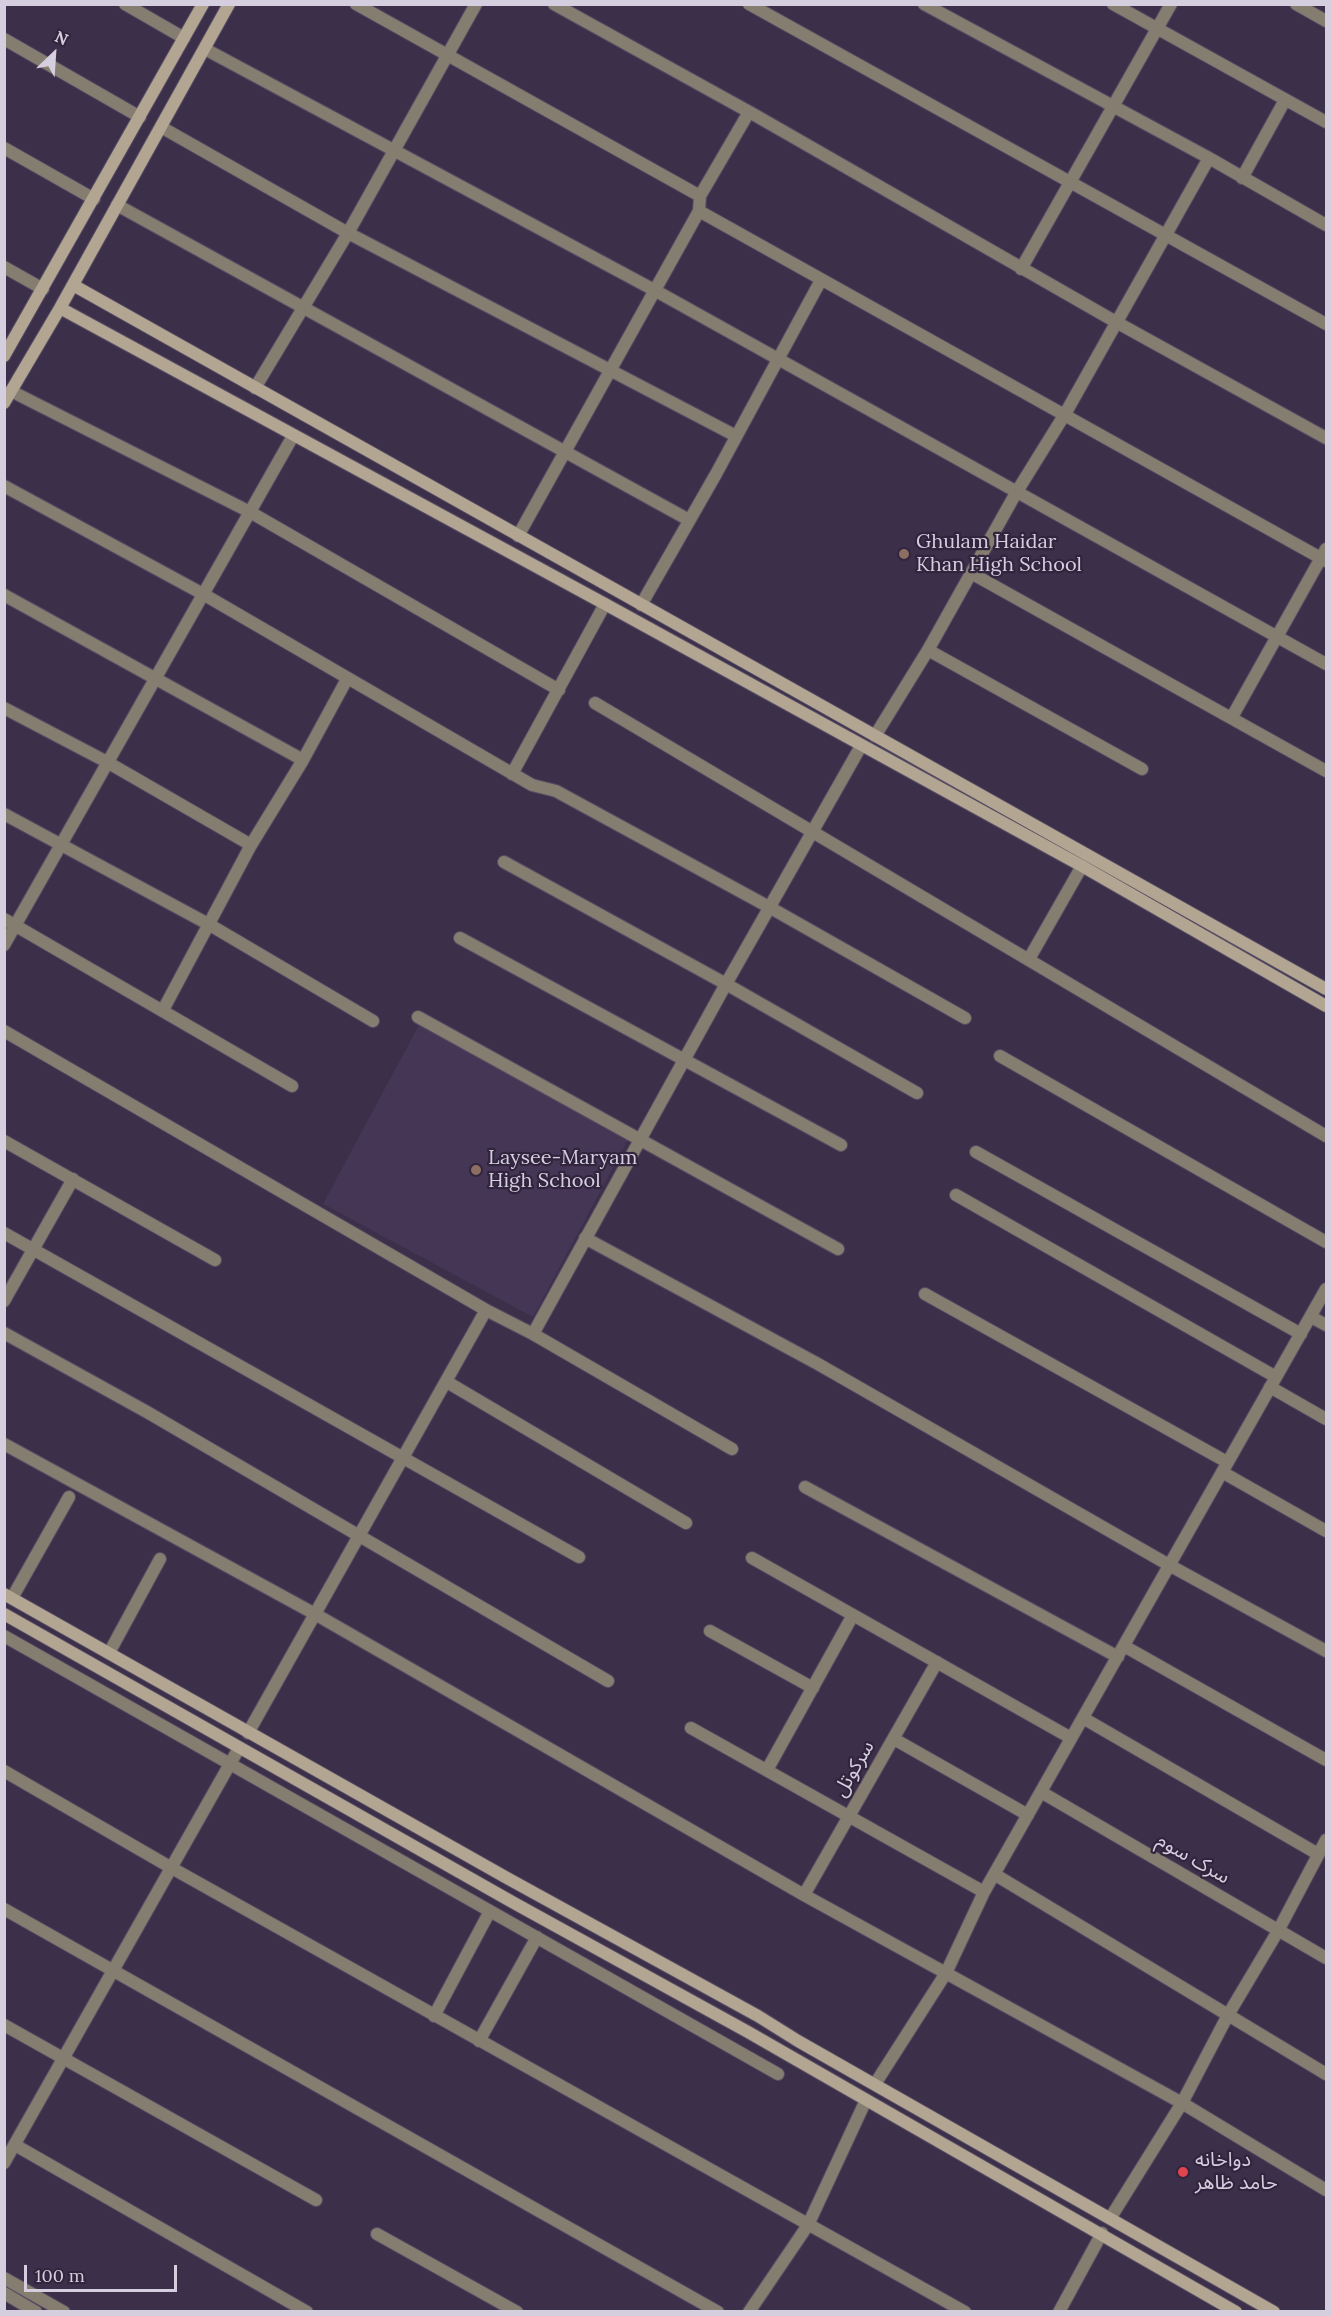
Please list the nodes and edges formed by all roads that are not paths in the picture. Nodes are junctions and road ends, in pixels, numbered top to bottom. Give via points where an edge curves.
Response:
1 (125, 4) edge
2 (203, 4) edge
3 (229, 4) edge
4 (356, 4) edge
5 (476, 4) edge
6 (554, 4) edge
7 (749, 4) edge
8 (924, 4) edge
9 (1113, 4) edge
10 (1171, 4) edge
11 (1301, 6) edge
12 (1326, 21) edge
13 (1157, 29) junction
14 (184, 38) junction
15 (4, 39) edge
16 (205, 48) junction
17 (447, 57) junction
18 (1285, 100) junction
19 (1114, 107) junction
20 (749, 112) junction
21 (140, 117) junction
22 (1326, 122) edge
23 (161, 127) junction
24 (4, 148) edge
25 (394, 151) junction
26 (1209, 158) junction
27 (1242, 178) junction
28 (1071, 183) junction
29 (700, 196) junction
30 (94, 199) junction
31 (117, 205) junction
32 (699, 211) junction
33 (1326, 225) edge
34 (348, 233) junction
35 (1165, 236) junction
36 (4, 267) edge
37 (1021, 268) junction
38 (821, 280) junction
39 (73, 285) junction
40 (43, 289) junction
41 (656, 291) junction
42 (303, 307) junction
43 (60, 308) junction
44 (1116, 322) junction
45 (1326, 324) edge
46 (4, 356) edge
47 (780, 359) junction
48 (610, 371) junction
49 (255, 388) junction
50 (11, 391) junction
51 (4, 403) edge
52 (1065, 414) junction
53 (293, 436) junction
54 (736, 436) junction
55 (1326, 438) edge
56 (567, 452) junction
57 (4, 486) edge
58 (1016, 493) junction
59 (250, 512) junction
60 (689, 520) junction
61 (518, 536) junction
62 (1325, 556) edge
63 (971, 573) junction
64 (203, 594) junction
65 (4, 595) edge
66 (605, 604) junction
67 (641, 605) junction
68 (1277, 637) junction
69 (928, 650) junction
70 (1326, 664) edge
71 (155, 679) junction
72 (347, 679) junction
73 (782, 684) junction
74 (559, 690) junction
75 (775, 698) junction
76 (595, 703) dead end
77 (4, 708) edge
78 (1232, 717) junction
79 (875, 736) junction
80 (861, 746) junction
81 (303, 760) junction
82 (107, 762) junction
83 (1142, 769) dead end
84 (1326, 771) edge
85 (513, 774) junction
86 (4, 814) edge
87 (814, 833) junction
88 (61, 845) junction
89 (251, 845) junction
90 (504, 862) dead end
91 (1082, 866) junction
92 (769, 907) junction
93 (10, 922) edge
94 (210, 925) junction
95 (460, 938) dead end
96 (4, 945) edge
97 (1029, 959) junction
98 (726, 984) junction
99 (1326, 989) edge
100 (1326, 1006) edge
101 (163, 1010) junction
102 (418, 1017) dead end
103 (965, 1018) dead end
104 (373, 1021) dead end
105 (4, 1031) edge
106 (1000, 1056) dead end
107 (684, 1060) junction
108 (292, 1086) dead end
109 (917, 1093) dead end
110 (1326, 1136) edge
111 (640, 1140) junction
112 (4, 1141) edge
113 (842, 1144) dead end
114 (976, 1152) dead end
115 (73, 1179) junction
116 (956, 1195) dead end
117 (4, 1233) edge
118 (585, 1238) junction
119 (1326, 1242) edge
120 (34, 1249) junction
121 (838, 1249) dead end
122 (215, 1260) dead end
123 (1326, 1288) edge
124 (925, 1294) dead end
125 (4, 1301) edge
126 (486, 1310) junction
127 (1311, 1317) junction
128 (1326, 1325) edge
129 (4, 1333) edge
130 (533, 1334) junction
131 (1301, 1334) junction
132 (447, 1382) junction
133 (1273, 1382) junction
134 (1326, 1419) edge
135 (4, 1444) edge
136 (732, 1449) dead end
137 (403, 1460) junction
138 (1225, 1467) junction
139 (805, 1487) dead end
140 (69, 1497) dead end
141 (687, 1523) dead end
142 (1326, 1531) edge
143 (360, 1536) junction
144 (579, 1557) dead end
145 (752, 1558) dead end
146 (160, 1559) dead end
147 (1169, 1565) junction
148 (7, 1596) edge
149 (4, 1614) edge
150 (315, 1614) junction
151 (854, 1616) junction
152 (710, 1630) dead end
153 (4, 1636) edge
154 (1121, 1651) junction
155 (1326, 1651) edge
156 (109, 1653) junction
157 (937, 1662) junction
158 (141, 1671) junction
159 (608, 1681) dead end
160 (131, 1686) junction
161 (813, 1688) junction
162 (182, 1695) junction
163 (174, 1711) junction
164 (1083, 1718) junction
165 (691, 1728) dead end
166 (248, 1733) junction
167 (1071, 1738) junction
168 (894, 1739) junction
169 (239, 1748) junction
170 (1326, 1760) edge
171 (230, 1764) junction
172 (767, 1770) junction
173 (4, 1771) edge
174 (1041, 1792) junction
175 (1028, 1815) junction
176 (849, 1816) junction
177 (1326, 1840) edge
178 (1317, 1854) junction
179 (170, 1867) junction
180 (994, 1874) junction
181 (984, 1892) junction
182 (804, 1895) junction
183 (4, 1909) edge
184 (490, 1911) junction
185 (1278, 1931) junction
186 (537, 1936) junction
187 (1326, 1958) edge
188 (113, 1970) junction
189 (946, 1973) junction
190 (1228, 2015) junction
191 (434, 2016) junction
192 (758, 2016) junction
193 (4, 2025) edge
194 (748, 2032) junction
195 (479, 2041) junction
196 (798, 2041) junction
197 (790, 2057) junction
198 (64, 2058) junction
199 (777, 2074) dead end
200 (1326, 2074) edge
201 (875, 2084) junction
202 (866, 2100) junction
203 (1182, 2103) junction
204 (15, 2145) junction
205 (4, 2163) edge
206 (1326, 2190) edge
207 (316, 2200) dead end
208 (1111, 2217) junction
209 (808, 2225) junction
210 (377, 2234) dead end
211 (1102, 2234) junction
212 (4, 2278) edge
213 (4, 2294) edge
214 (36, 2312) edge
215 (64, 2312) edge
216 (307, 2312) edge
217 (517, 2312) edge
218 (718, 2312) edge
219 (749, 2312) edge
220 (965, 2312) edge
221 (1059, 2312) edge
222 (1236, 2312) edge
223 (1274, 2312) edge

1 - 14 street
2 - 14 main road
3 - 16 main road
4 - 17 street
5 - 17 street
6 - 20 street
7 - 28 street
8 - 19 street
9 - 13 street
10 - 13 street
11 - 12 street
13 - 18 street
13 - 19 street
14 - 21 main road
15 - 21 street
16 - 23 main road
16 - 25 street
17 - 25 street
17 - 29 street
18 - 22 street
18 - 27 street
19 - 26 street
19 - 28 street
20 - 29 street
20 - 37 street
21 - 30 main road
23 - 31 main road
23 - 34 street
24 - 30 street
25 - 34 street
25 - 41 street
26 - 27 street
26 - 35 street
27 - 33 street
28 - 35 street
28 - 37 street
29 - 32 street
30 - 40 main road
31 - 39 main road
31 - 42 street
32 - 38 street
32 - 41 street
34 - 42 street
34 - 48 street
35 - 44 street
35 - 45 street
36 - 40 street
37 - 44 street
38 - 47 street
38 - 52 street
39 - 43 main road
39 - 49 main road
40 - 46 main road
41 - 47 street
41 - 48 street
42 - 49 street
42 - 56 street
43 - 50 main road
43 - 53 main road
44 - 52 street
44 - 55 street
47 - 54 street
47 - 58 street
48 - 54 street
48 - 56 street
49 - 61 main road
50 - 51 main road
50 - 59 street
52 - 58 street
52 - 62 street
53 - 59 street
53 - 66 main road
54 - 60 street
56 - 60 street
56 - 61 street
57 - 64 street
58 - 63 street
58 - 68 street
59 - 64 street
59 - 74 street
60 - 67 street
61 - 67 main road
62 - 68 street
63 - 69 street
63 - 78 street
64 - 71 street
64 - 72 street
65 - 71 street
66 - 74 street
66 - 75 main road
67 - 73 main road
68 - 70 street
68 - 78 street
69 - 79 street
69 - 83 street
71 - 81 street
71 - 82 street
72 - 81 street
72 - 85 street
73 - 75 main road
73 - 79 main road
74 - 85 street
75 - 80 main road
76 - 87 street
77 - 82 street
78 - 84 street
79 - 99 main road
80 - 87 street
80 - 91 main road
81 - 89 street
82 - 88 street
82 - 89 street
85 - 92 street via 532,785 556,791
86 - 88 street
87 - 92 street
87 - 97 street
88 - 93 street
88 - 94 street
89 - 94 street
90 - 98 street
91 - 97 street
91 - 100 main road
92 - 98 street
92 - 103 street
93 - 96 street
93 - 101 street
94 - 101 street
94 - 104 street
95 - 107 street
97 - 110 street
98 - 107 street
98 - 109 street
101 - 108 street
102 - 111 street
105 - 126 street
106 - 119 street
107 - 111 street
107 - 113 street
111 - 118 street
111 - 121 street
112 - 115 street
114 - 131 street
115 - 120 street
115 - 122 street
116 - 133 street
117 - 120 street
118 - 130 street
118 - 147 street via 818,1364
120 - 125 street
120 - 137 street
123 - 127 street
124 - 138 street
126 - 130 street
126 - 132 street
127 - 128 street
127 - 131 street
129 - 143 street
130 - 136 street
131 - 133 street
132 - 137 street
132 - 141 street
133 - 134 street
133 - 138 street
135 - 150 street
137 - 143 street
137 - 144 street
138 - 142 street
138 - 147 street
139 - 154 street
140 - 148 street
143 - 150 street
143 - 159 street
145 - 151 street
146 - 156 street
147 - 154 street
147 - 155 street
148 - 156 main road
149 - 160 main road
150 - 166 street
150 - 182 street
151 - 157 street
151 - 161 street
152 - 161 street
153 - 171 street
154 - 164 street
154 - 170 street
156 - 158 main road
157 - 167 street
157 - 168 street, سرکوتل
158 - 160 main road via 142,1683
158 - 162 main road
160 - 163 main road
161 - 172 street
162 - 163 main road via 172,1700
162 - 166 main road
163 - 169 main road
164 - 167 street
164 - 178 street
165 - 172 street
166 - 192 main road
167 - 174 street
168 - 175 street
168 - 176 street, سرکوتل
169 - 171 street
169 - 194 main road
171 - 179 street
171 - 184 street
172 - 176 street
173 - 179 street
174 - 175 street
174 - 185 street, سرک سوم
175 - 180 street
176 - 181 street
176 - 182 street, سرکوتل
177 - 178 street
178 - 185 street
179 - 188 street
179 - 191 street
180 - 181 street
180 - 190 street
181 - 189 street
182 - 189 street
183 - 188 street
184 - 186 street
184 - 191 street
185 - 187 street, سرک سوم
185 - 190 street
186 - 195 street
186 - 199 street
188 - 198 street
188 - 218 street
189 - 201 street
189 - 203 street
190 - 200 street
190 - 203 street
191 - 195 street
192 - 194 main road
192 - 196 main road
193 - 198 street
194 - 197 main road
195 - 209 street
196 - 197 main road via 791,2046
196 - 201 main road
197 - 202 main road
198 - 204 street
198 - 207 street
201 - 208 main road
202 - 209 street
202 - 211 main road
203 - 206 street
203 - 208 street
204 - 205 street
204 - 216 street
208 - 223 main road
209 - 219 street
209 - 220 street
210 - 217 street
211 - 221 street
211 - 222 main road
212 - 215 street
213 - 214 street

